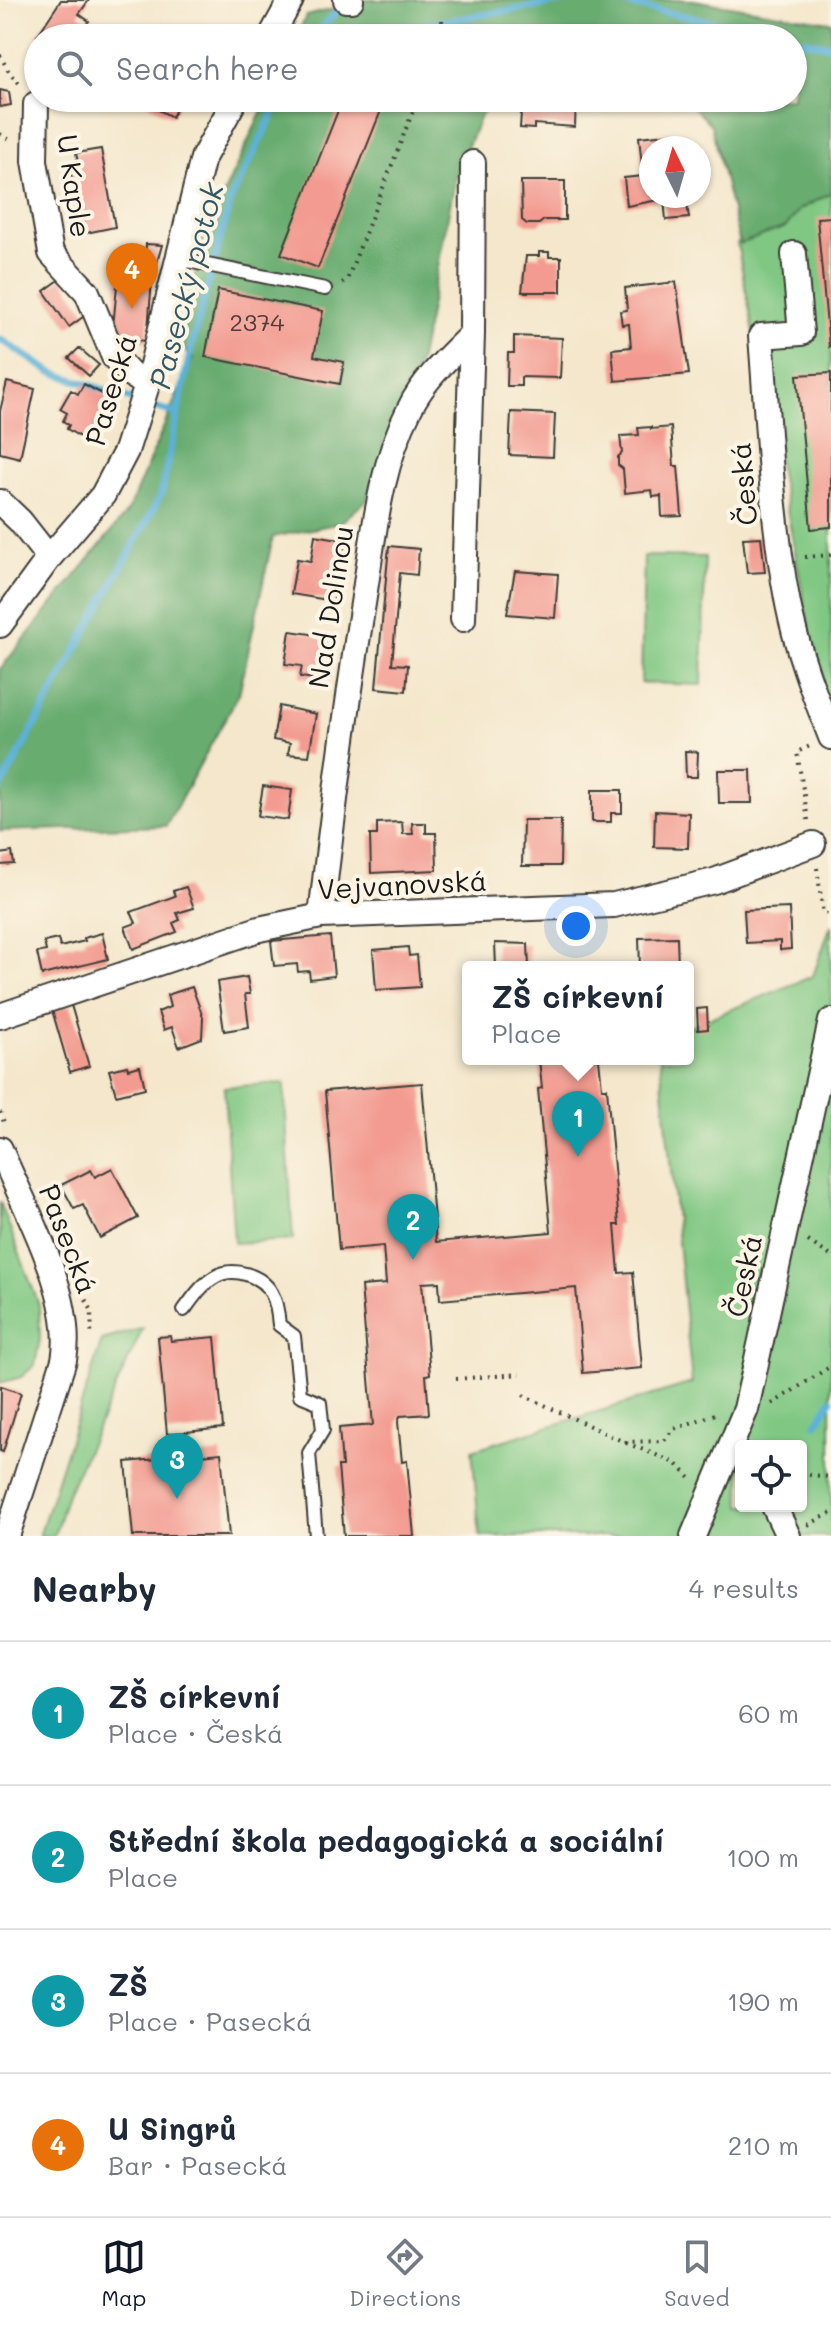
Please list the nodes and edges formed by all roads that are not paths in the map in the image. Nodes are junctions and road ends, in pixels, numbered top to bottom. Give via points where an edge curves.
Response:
1 (291, 0) edge
2 (278, 24) edge
3 (36, 112) edge
4 (228, 112) edge
5 (473, 163) dead end
6 (794, 254) dead end
7 (178, 259) junction
8 (325, 289) road end
9 (472, 334) junction
10 (147, 385) junction
11 (0, 502) edge
12 (49, 558) junction
13 (463, 619) dead end
14 (0, 625) edge
15 (831, 737) edge
16 (813, 844) dead end
17 (321, 916) junction
18 (0, 1016) edge
19 (831, 1021) edge
20 (0, 1149) edge
21 (184, 1310) dead end
22 (739, 1440) edge
23 (735, 1458) edge
24 (777, 1512) edge
25 (7, 1536) edge
26 (316, 1536) edge
27 (693, 1536) edge
28 (788, 1536) edge

1 - 2 street
3 - 10 street, U Kaple via 35,161 51,253 87,292 114,357
4 - 7 street, Pasecká via 203,158
5 - 9 street
6 - 15 street, Česká via 801,333 761,336 788,604
7 - 8 lane
7 - 10 street, Pasecká
9 - 13 street
9 - 17 street, Nad Dolinou via 411,405 382,489 342,733
10 - 12 street, Pasecká via 117,471
11 - 12 street
12 - 14 street, Pasecká
16 - 17 street, Vejvanovská via 714,881 614,905
17 - 18 street, Vejvanovská via 259,929
19 - 22 street, Česká
20 - 25 street, Pasecká via 52,1274 66,1332 64,1360
21 - 26 lane via 207,1282 224,1273 252,1276 273,1295 279,1325 294,1336 300,1395 320,1403 323,1430 309,1453
23 - 27 street, Česká
24 - 28 street

